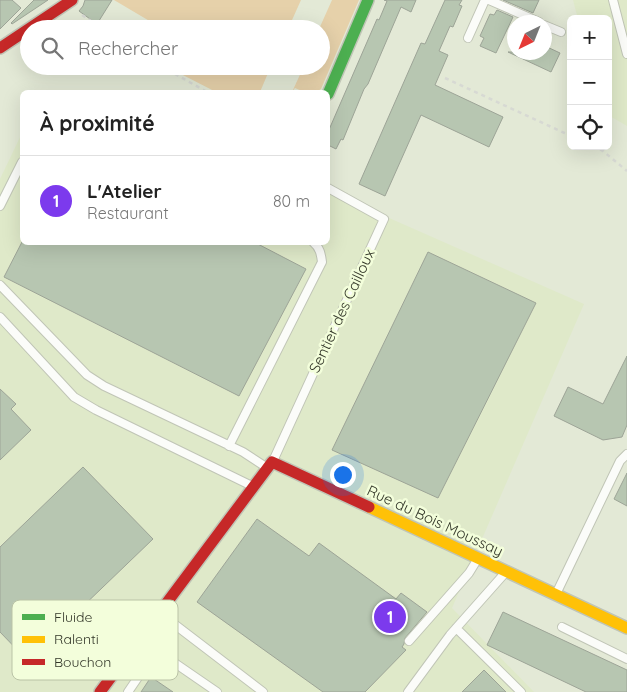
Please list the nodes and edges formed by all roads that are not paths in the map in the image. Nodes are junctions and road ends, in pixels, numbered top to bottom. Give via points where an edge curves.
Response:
1 (368, 0) edge
2 (485, 0) edge
3 (489, 0) edge
4 (613, 0) edge
5 (69, 2) edge
6 (500, 2) edge
7 (525, 15) edge
8 (42, 20) edge
9 (552, 28) edge
10 (561, 32) dead end
11 (20, 35) edge
12 (468, 38) dead end
13 (0, 48) edge
14 (627, 54) edge
15 (330, 90) edge
16 (20, 166) edge
17 (330, 189) edge
18 (0, 206) edge
19 (317, 245) edge
20 (0, 286) edge
21 (0, 317) edge
22 (229, 446) junction
23 (627, 454) edge
24 (270, 465) junction
25 (254, 487) junction
26 (478, 558) junction
27 (506, 571) junction
28 (556, 594) junction
29 (169, 600) edge
30 (178, 627) edge
31 (562, 627) dead end
32 (456, 628) junction
33 (627, 628) edge
34 (409, 642) dead end
35 (627, 659) edge
36 (178, 665) edge
37 (109, 680) edge
38 (136, 680) edge
39 (100, 692) edge
40 (128, 692) edge
41 (217, 692) edge
42 (263, 692) edge
43 (408, 692) edge
44 (521, 692) edge

1 - 15 street
2 - 12 lane
3 - 6 lane
4 - 14 lane
5 - 8 street
6 - 7 lane
9 - 10 lane
11 - 13 street
16 - 18 lane
17 - 24 lane, Sentier des Cailloux via 384,219
19 - 22 lane via 322,262
20 - 22 lane via 87,375
21 - 25 lane via 74,397
22 - 24 lane
23 - 28 lane via 620,461
24 - 25 street
24 - 26 street, Rue du Bois Moussay
25 - 29 street
26 - 27 street, Rue du Bois Moussay
26 - 34 lane via 469,573
27 - 28 street, Rue du Bois Moussay
27 - 32 lane
28 - 33 street, Rue du Bois Moussay
30 - 42 lane
31 - 35 lane
32 - 43 lane
32 - 44 lane
36 - 41 lane
37 - 39 street
38 - 40 lane

